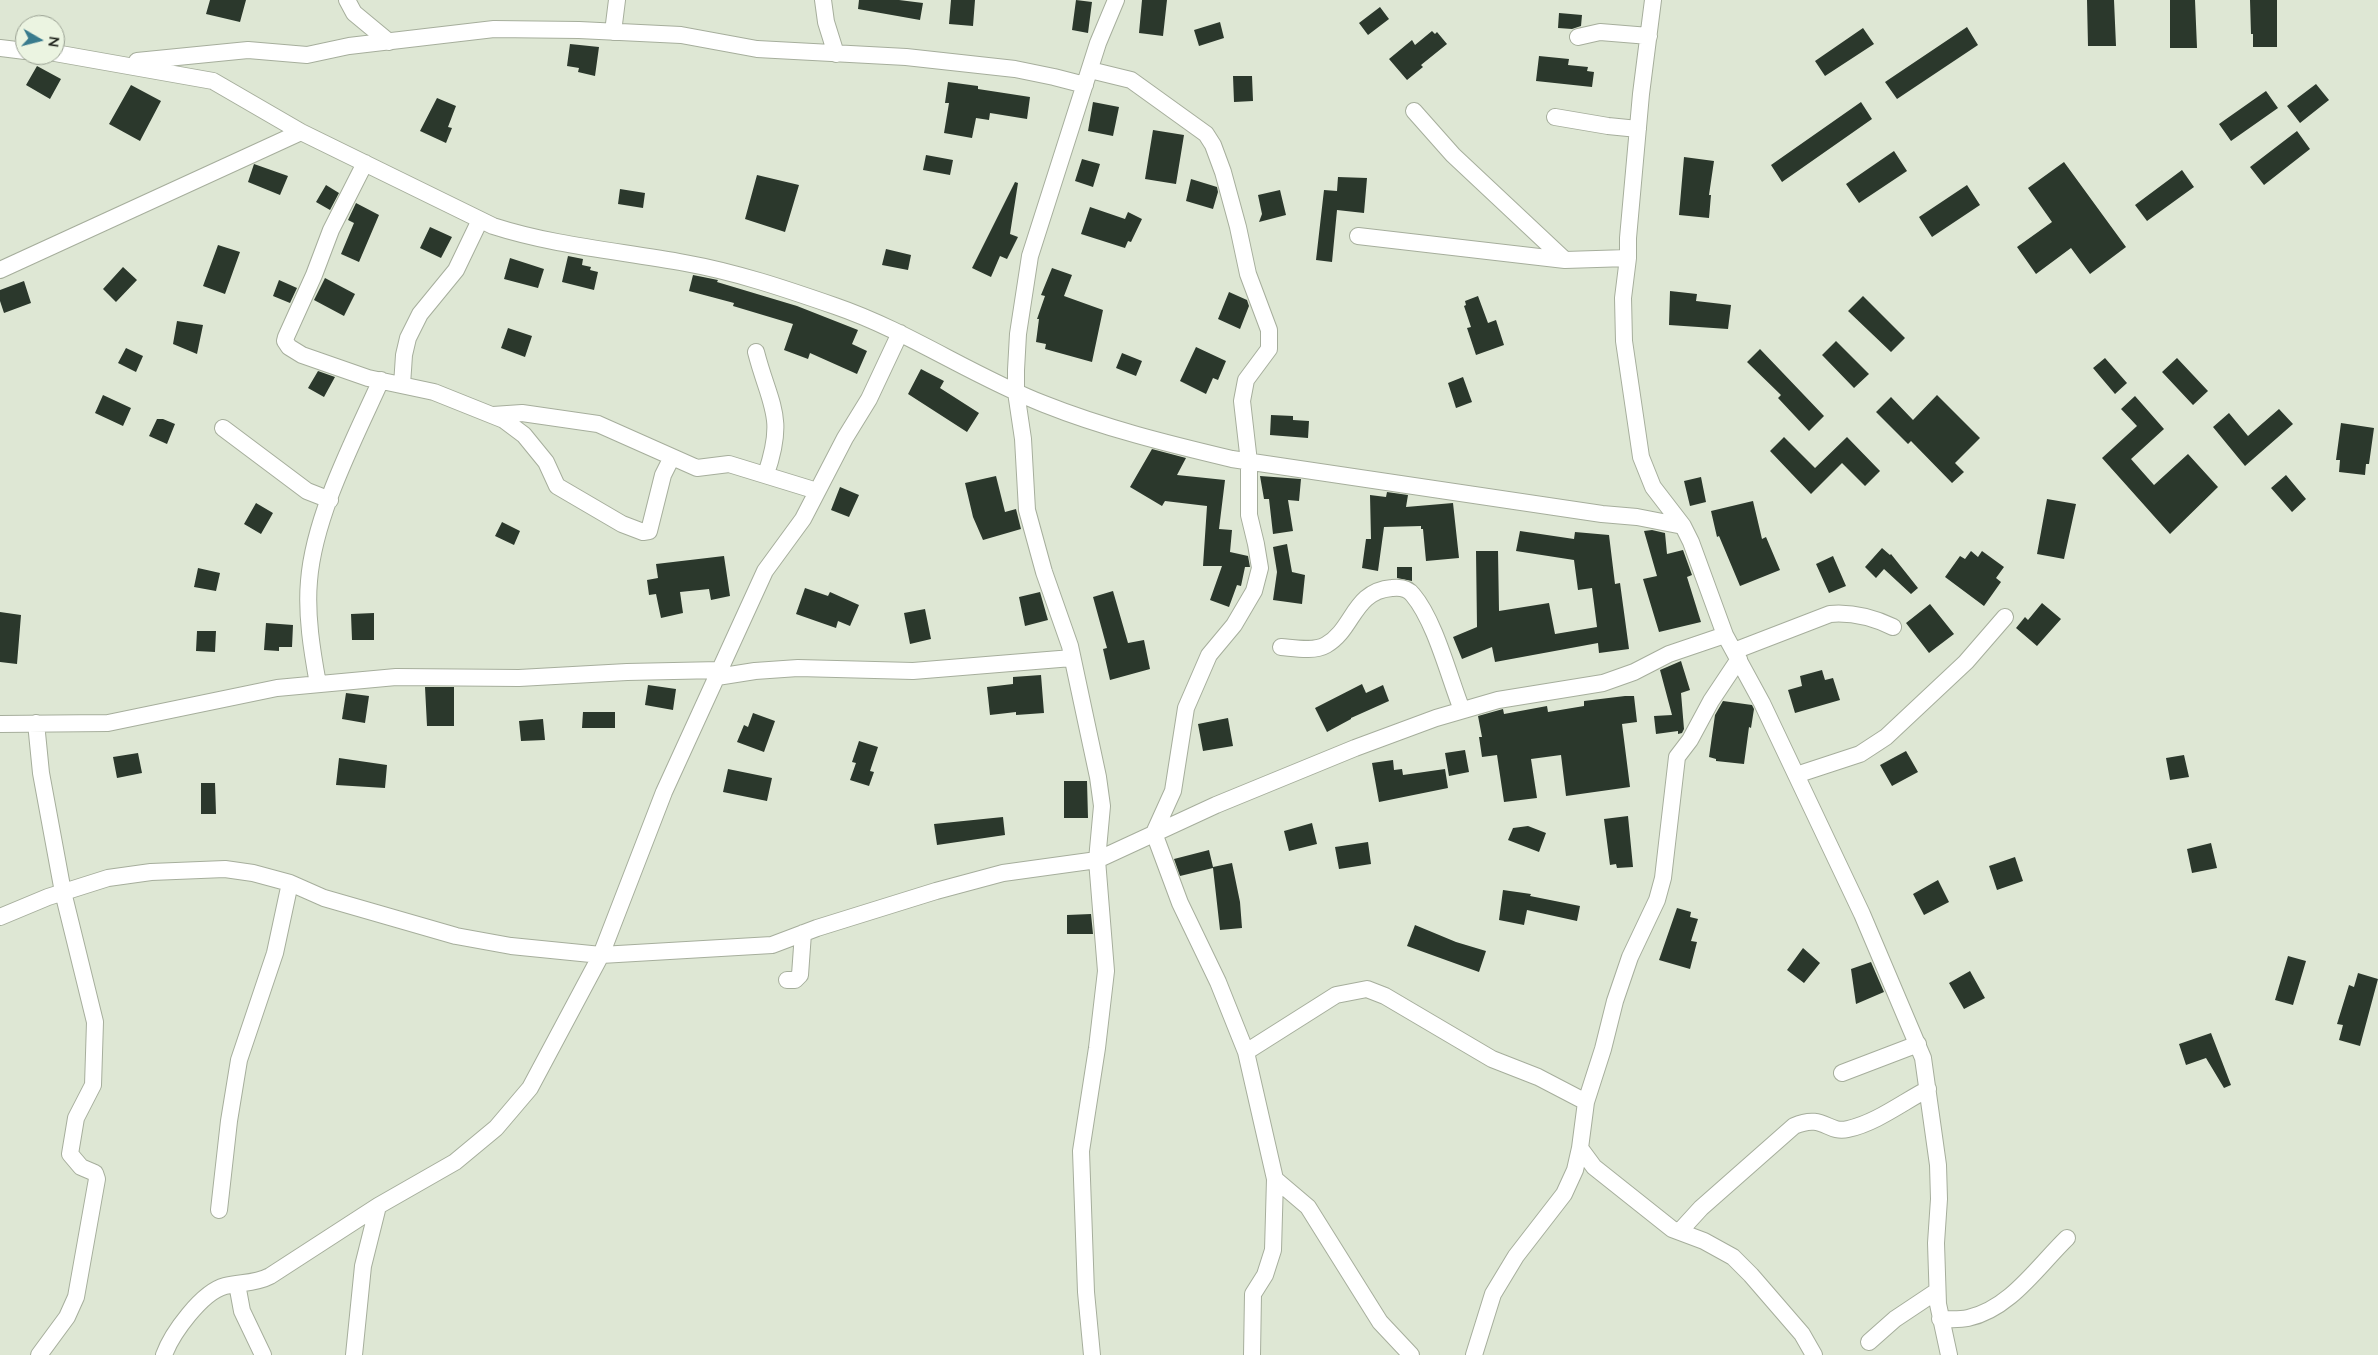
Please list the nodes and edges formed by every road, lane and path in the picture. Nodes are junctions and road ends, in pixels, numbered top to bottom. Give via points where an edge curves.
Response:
1 (347, 0) edge
2 (616, 0) edge
3 (823, 0) edge
4 (1116, 0) edge
5 (1653, 0) edge
6 (613, 32) junction
7 (1649, 36) junction
8 (1578, 37) dead end
9 (390, 42) junction
10 (0, 48) edge
11 (15, 50) edge
12 (836, 54) junction
13 (65, 55) edge
14 (119, 63) junction
15 (1087, 78) junction
16 (1414, 111) dead end
17 (1555, 117) dead end
18 (1638, 129) junction
19 (301, 132) junction
20 (365, 163) junction
21 (480, 220) junction
22 (1358, 236) dead end
23 (1628, 258) junction
24 (1565, 260) junction
25 (0, 270) edge
26 (900, 333) junction
27 (756, 352) dead end
28 (381, 380) junction
29 (402, 385) junction
30 (1016, 392) junction
31 (490, 415) junction
32 (223, 428) dead end
33 (672, 457) junction
34 (1249, 462) junction
35 (766, 474) junction
36 (817, 491) junction
37 (330, 500) junction
38 (1683, 526) junction
39 (2005, 617) dead end
40 (1893, 627) dead end
41 (1725, 635) junction
42 (1281, 647) dead end
43 (1736, 655) junction
44 (1072, 658) junction
45 (718, 674) junction
46 (318, 684) junction
47 (1462, 710) junction
48 (36, 723) junction
49 (0, 724) edge
50 (1796, 775) junction
51 (1154, 834) junction
52 (1097, 860) junction
53 (290, 883) junction
54 (63, 892) junction
55 (0, 917) edge
56 (803, 933) junction
57 (601, 955) junction
58 (787, 980) dead end
59 (1918, 1044) junction
60 (1246, 1052) junction
61 (1842, 1073) dead end
62 (1928, 1089) junction
63 (1586, 1102) junction
64 (1580, 1148) junction
65 (1275, 1179) junction
66 (378, 1206) junction
67 (219, 1210) dead end
68 (1680, 1231) junction
69 (2067, 1238) dead end
70 (237, 1284) junction
71 (1937, 1291) junction
72 (1940, 1319) junction
73 (1869, 1342) dead end
74 (45, 1353) edge
75 (164, 1355) edge
76 (263, 1355) edge
77 (354, 1355) edge
78 (1092, 1355) edge
79 (1252, 1355) edge
80 (1411, 1355) edge
81 (1474, 1355) edge
82 (1814, 1355) edge
83 (1948, 1355) edge

1 - 9 street via 354,13
2 - 6 street
3 - 12 street
4 - 15 street
5 - 7 street
6 - 9 street via 494,29
6 - 12 street via 681,35 757,49
7 - 8 street via 1600,32
7 - 18 street
9 - 14 street via 307,55 248,50
10 - 11 street
12 - 15 street via 906,57
13 - 14 street
14 - 19 street via 213,81
15 - 30 street via 1030,256 1018,334
15 - 34 street via 1130,80 1206,134 1213,145 1238,227 1248,274 1269,330 1269,349 1246,380 1242,392
16 - 24 street via 1453,155
17 - 18 street
18 - 23 street
19 - 20 street
19 - 25 street
20 - 21 street
20 - 28 street via 331,230 285,341 302,354
21 - 26 street via 519,234 568,245 686,263 753,279 837,307
21 - 29 street via 456,270 420,314 408,338
22 - 24 street
23 - 24 street
23 - 38 street via 1623,298 1624,341 1641,457 1652,487
26 - 30 street
26 - 36 street
27 - 35 street via 776,421 774,451
28 - 29 street
28 - 37 street
29 - 31 street via 434,392
30 - 34 street via 1088,419 1177,446
30 - 44 street via 1023,439 1027,510
31 - 33 street via 522,413 572,422 585,421
31 - 33 street via 524,434 546,462 557,486 622,524 643,532 649,531 664,474
32 - 37 street via 307,491
33 - 35 street via 696,468 729,464
34 - 38 street
34 - 51 street via 1248,515 1260,568 1254,591 1234,625 1210,655 1186,708 1173,791
35 - 36 street
36 - 45 street via 803,519 765,571
37 - 46 street via 315,546 309,582 310,644
38 - 41 street via 1692,542
39 - 50 street via 1966,662 1886,737 1860,754
40 - 43 street via 1847,612 1830,614
41 - 43 street
41 - 47 street via 1669,654 1603,683 1498,700
42 - 47 street via 1304,649 1325,646 1371,592 1405,588 1428,622
43 - 50 street
43 - 63 street via 1690,740 1677,757 1663,878 1657,900 1630,957
44 - 45 street via 913,671 798,668
44 - 52 street via 1102,806
45 - 46 street via 627,672 519,678 396,677
45 - 57 street via 664,792
46 - 48 street via 278,688 108,723
47 - 51 street via 1355,748
48 - 49 street
48 - 54 street via 41,773
50 - 59 street via 1862,914
51 - 52 street
51 - 60 street via 1180,903 1218,982
52 - 56 street via 1003,873
52 - 78 street via 1106,971 1081,1151 1086,1292
53 - 54 street via 253,873 197,868 108,878
53 - 57 street via 324,898 456,936 511,946
53 - 67 street via 275,953 239,1060
54 - 55 street
54 - 74 street via 95,1022 93,1085 76,1118 70,1154 81,1167 95,1173 97,1179 76,1297
56 - 57 street via 772,945
56 - 58 street via 800,976
57 - 66 street via 530,1088 496,1128 455,1162
59 - 61 street
59 - 62 street
60 - 63 street via 1336,995 1367,989 1385,996 1492,1059 1538,1077
60 - 65 street
62 - 68 street via 1846,1130 1806,1120 1794,1126 1701,1208
62 - 71 street via 1938,1165
63 - 64 street
64 - 68 street via 1601,1173 1672,1229
64 - 81 street via 1575,1170 1564,1194 1516,1256 1493,1294
65 - 79 street via 1274,1250 1265,1275 1253,1294
65 - 80 street via 1308,1207 1380,1322
66 - 70 street via 270,1276
66 - 77 street via 363,1266
68 - 82 street via 1733,1257 1802,1334
69 - 72 street via 2006,1299 1986,1312 1966,1318
70 - 75 street via 212,1291 204,1297 172,1338
70 - 76 street via 242,1311
71 - 72 street
71 - 73 street via 1895,1319
72 - 83 street

